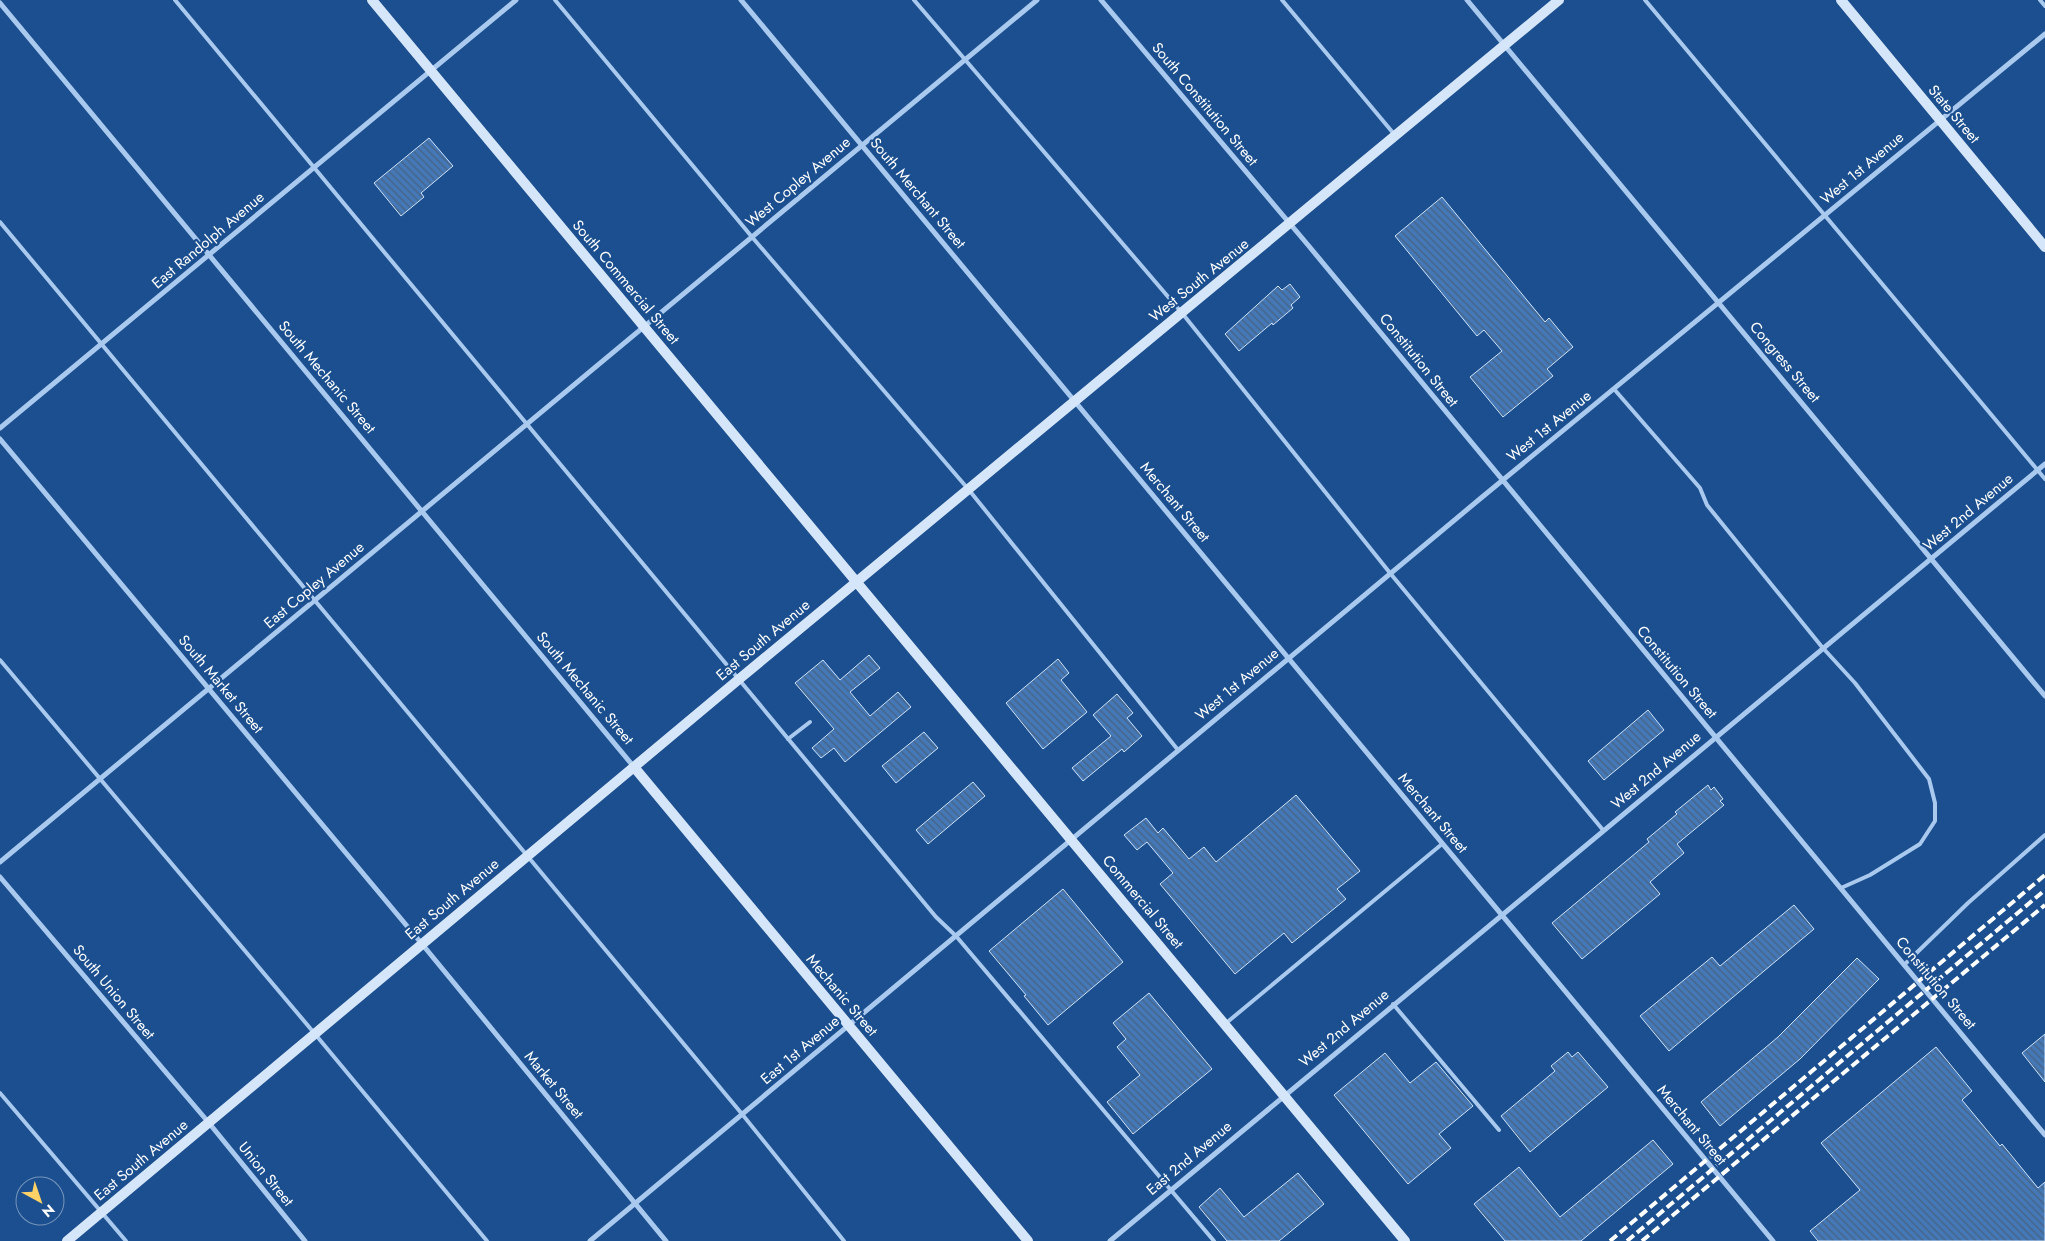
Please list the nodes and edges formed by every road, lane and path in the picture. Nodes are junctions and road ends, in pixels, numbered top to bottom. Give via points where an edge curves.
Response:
1 (175, 0) edge
2 (372, 0) edge
3 (516, 0) edge
4 (555, 0) edge
5 (741, 0) edge
6 (914, 0) edge
7 (1037, 0) edge
8 (1101, 0) edge
9 (1282, 0) edge
10 (1467, 0) edge
11 (1559, 0) edge
12 (1645, 0) edge
13 (1840, 0) edge
14 (2040, 0) edge
15 (0, 3) edge
16 (2045, 6) edge
17 (2045, 34) edge
18 (1505, 45) junction
19 (964, 60) junction
20 (431, 70) junction
21 (1940, 120) junction
22 (1396, 136) junction
23 (862, 145) junction
24 (313, 168) junction
25 (1826, 214) junction
26 (0, 222) edge
27 (1290, 224) junction
28 (752, 237) junction
29 (2045, 247) edge
30 (210, 255) junction
31 (1719, 302) junction
32 (1182, 313) junction
33 (644, 326) junction
34 (102, 344) junction
35 (1614, 389) junction
36 (1075, 401) junction
37 (526, 424) junction
38 (0, 428) edge
39 (0, 439) edge
40 (2045, 464) edge
41 (2038, 470) junction
42 (2045, 479) edge
43 (1502, 480) junction
44 (969, 490) junction
45 (422, 511) junction
46 (1932, 558) junction
47 (1390, 573) junction
48 (857, 582) junction
49 (314, 601) junction
50 (1822, 647) junction
51 (1288, 658) junction
52 (0, 660) edge
53 (738, 680) junction
54 (208, 688) junction
55 (2045, 696) edge
56 (810, 722) dead end
57 (1715, 737) junction
58 (788, 739) junction
59 (1178, 750) junction
60 (634, 767) junction
61 (99, 779) junction
62 (1603, 830) junction
63 (2045, 836) edge
64 (1071, 839) junction
65 (1442, 844) junction
66 (527, 856) junction
67 (0, 862) edge
68 (0, 877) edge
69 (1840, 888) junction
70 (1501, 914) junction
71 (956, 936) junction
72 (422, 944) junction
73 (1904, 965) junction
74 (1393, 1004) junction
75 (1225, 1024) junction
76 (848, 1026) junction
77 (315, 1034) junction
78 (0, 1093) edge
79 (1284, 1095) junction
80 (742, 1114) junction
81 (209, 1123) junction
82 (1499, 1130) dead end
83 (2045, 1135) edge
84 (1171, 1190) junction
85 (635, 1203) junction
86 (102, 1212) junction
87 (67, 1241) edge
88 (126, 1241) edge
89 (305, 1241) edge
90 (487, 1241) edge
91 (590, 1241) edge
92 (666, 1241) edge
93 (844, 1241) edge
94 (1028, 1241) edge
95 (1110, 1241) edge
96 (1214, 1241) edge
97 (1405, 1241) edge
98 (1773, 1241) edge

1 - 24 lane
2 - 20 main road, South Commercial Street
3 - 20 street, East Randolph Avenue
4 - 28 lane
5 - 23 street, South Merchant Street
6 - 19 lane
7 - 19 street, West Copley Avenue
8 - 27 street, South Constitution Street
9 - 22 lane
10 - 18 street, Congress Street
11 - 18 main road, West South Avenue
12 - 25 lane
13 - 21 main road, State Street
14 - 16 lane
15 - 30 street, South Mechanic Street
17 - 21 street, West 1st Avenue
18 - 22 main road, West South Avenue
18 - 31 street, Congress Street
19 - 23 street, West Copley Avenue
19 - 32 lane
20 - 24 street, East Randolph Avenue
20 - 33 main road, South Commercial Street
21 - 25 street, West 1st Avenue
21 - 29 main road, State Street
22 - 27 main road, West South Avenue
23 - 28 street, West Copley Avenue
23 - 36 street, South Merchant Street
24 - 30 street, East Randolph Avenue
24 - 37 lane
25 - 31 street, West 1st Avenue
25 - 41 lane
26 - 34 lane
27 - 32 main road, West South Avenue
27 - 43 street, Constitution Street
28 - 33 street, West Copley Avenue
28 - 44 lane
30 - 34 street, East Randolph Avenue
30 - 45 street, South Mechanic Street
31 - 35 street, West 1st Avenue
31 - 46 street, Congress Street
32 - 36 main road, West South Avenue
32 - 47 lane
33 - 37 street, East Copley Avenue
33 - 48 main road, South Commercial Street
34 - 38 street, East Randolph Avenue
34 - 49 lane
35 - 43 street, West 1st Avenue
35 - 50 lane via 1700,488 1707,505
36 - 44 main road, West South Avenue
36 - 51 street, Merchant Street
37 - 45 street, East Copley Avenue
37 - 53 lane
39 - 54 street, South Market Street
40 - 41 street, West 2nd Avenue
41 - 42 lane
41 - 46 street, West 2nd Avenue
43 - 47 street, West 1st Avenue
43 - 57 street, Constitution Street
44 - 48 main road, West South Avenue
44 - 59 lane
45 - 49 street, East Copley Avenue
45 - 60 street, South Mechanic Street
46 - 50 street, West 2nd Avenue
46 - 55 street, Congress Street
47 - 51 street, West 1st Avenue
47 - 62 lane
48 - 53 main road, East South Avenue
48 - 64 main road, Commercial Street
49 - 54 street, East Copley Avenue
49 - 66 lane
50 - 57 street, West 2nd Avenue
50 - 69 lane via 1855,683 1929,779 1935,803 1935,821 1920,844 1870,875
51 - 59 street, West 1st Avenue
51 - 65 street, Merchant Street
52 - 61 lane
53 - 58 lane
53 - 60 main road, East South Avenue
54 - 61 street, East Copley Avenue
54 - 72 street, South Market Street
56 - 58 lane
57 - 62 street, West 2nd Avenue
57 - 69 street, Constitution Street
58 - 71 lane via 936,917
59 - 64 street, West 1st Avenue
60 - 66 main road, East South Avenue
60 - 76 main road, Mechanic Street
61 - 67 street, East Copley Avenue
61 - 77 lane
62 - 70 street, West 2nd Avenue
63 - 73 lane via 1968,903
64 - 71 street, East 1st Avenue
64 - 75 main road, Commercial Street
65 - 70 street, Merchant Street
65 - 75 lane
66 - 72 main road, East South Avenue
66 - 80 lane
68 - 81 street, South Union Street
69 - 73 street, Constitution Street
70 - 74 street, West 2nd Avenue
70 - 98 street, Merchant Street
71 - 76 street, East 1st Avenue
71 - 84 lane
72 - 77 main road, East South Avenue
72 - 85 street, Market Street
73 - 83 street, Constitution Street
74 - 79 street, West 2nd Avenue
74 - 82 lane
75 - 79 main road, Commercial Street
76 - 80 street, East 1st Avenue
76 - 94 main road, Mechanic Street
77 - 81 main road, East South Avenue
77 - 90 lane
78 - 86 lane
79 - 84 street, East 2nd Avenue
79 - 97 main road, Commercial Street
80 - 85 street, East 1st Avenue
80 - 93 lane
81 - 86 main road, East South Avenue
81 - 89 street, Union Street
84 - 95 street, East 2nd Avenue
84 - 96 lane
85 - 91 street, East 1st Avenue
85 - 92 street, Market Street
86 - 87 main road, East South Avenue
86 - 88 lane

